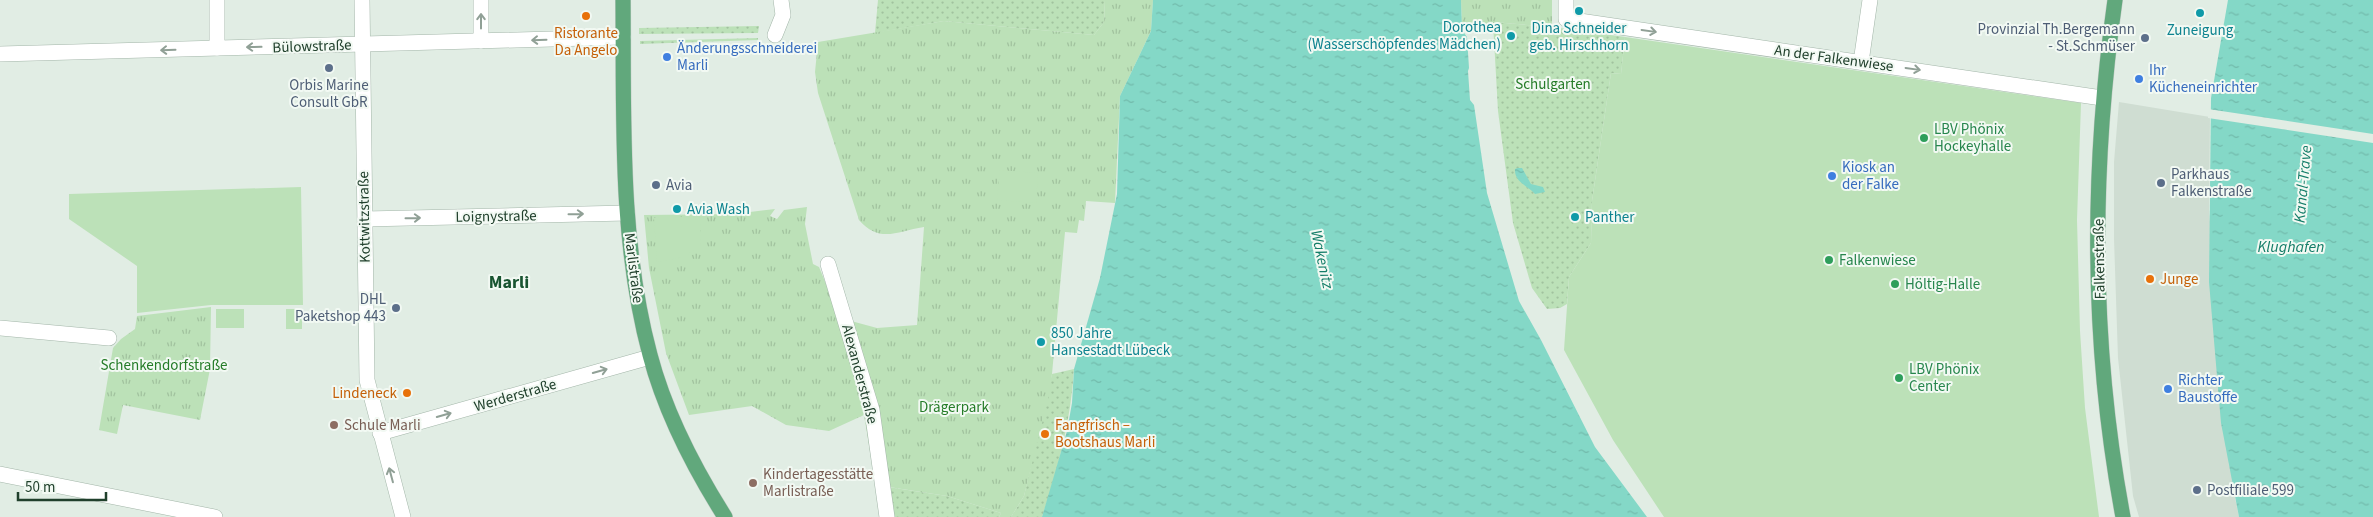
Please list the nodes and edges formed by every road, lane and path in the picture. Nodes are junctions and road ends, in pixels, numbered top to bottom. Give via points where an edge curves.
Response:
1 (217, 0) edge
2 (362, 0) edge
3 (480, 0) edge
4 (623, 0) edge
5 (781, 0) edge
6 (1566, 0) edge
7 (1870, 0) edge
8 (2110, 0) edge
9 (2115, 0) edge
10 (775, 35) dead end
11 (623, 37) junction
12 (481, 41) junction
13 (362, 44) junction
14 (217, 48) junction
15 (0, 54) edge
16 (1861, 62) junction
17 (2102, 98) junction
18 (627, 212) junction
19 (364, 219) junction
20 (828, 264) dead end
21 (0, 328) edge
22 (109, 338) dead end
23 (650, 357) junction
24 (380, 433) junction
25 (0, 474) edge
26 (214, 517) edge
27 (403, 517) edge
28 (725, 517) edge
29 (887, 517) edge
30 (2123, 517) edge

1 - 14 street
2 - 13 street, Kottwitzstraße
12 -> 3 street
4 - 11 main road, Marlistraße
5 - 10 street via 783,15
6 -> 16 street, An der Falkenwiese via 1566,19
7 - 16 street
8 - 9 street
9 - 17 main road, Falkenstraße
11 -> 12 street, Bülowstraße
11 - 18 main road, Marlistraße
12 - 13 street, Bülowstraße
13 -> 14 street, Bülowstraße
13 - 19 street, Kottwitzstraße
14 -> 15 street, Bülowstraße
16 -> 17 street, An der Falkenwiese
17 - 30 main road, Falkenstraße via 2099,286 2103,364
19 -> 18 street, Loignystraße
18 - 23 main road, Marlistraße via 633,271
19 - 24 street, Kottwitzstraße via 367,380
20 - 29 street, Alexanderstraße via 872,410
21 - 22 street
24 -> 23 street, Werderstraße
23 - 28 main road, Marlistraße via 682,441
27 -> 24 street, Kottwitzstraße
25 - 26 street

